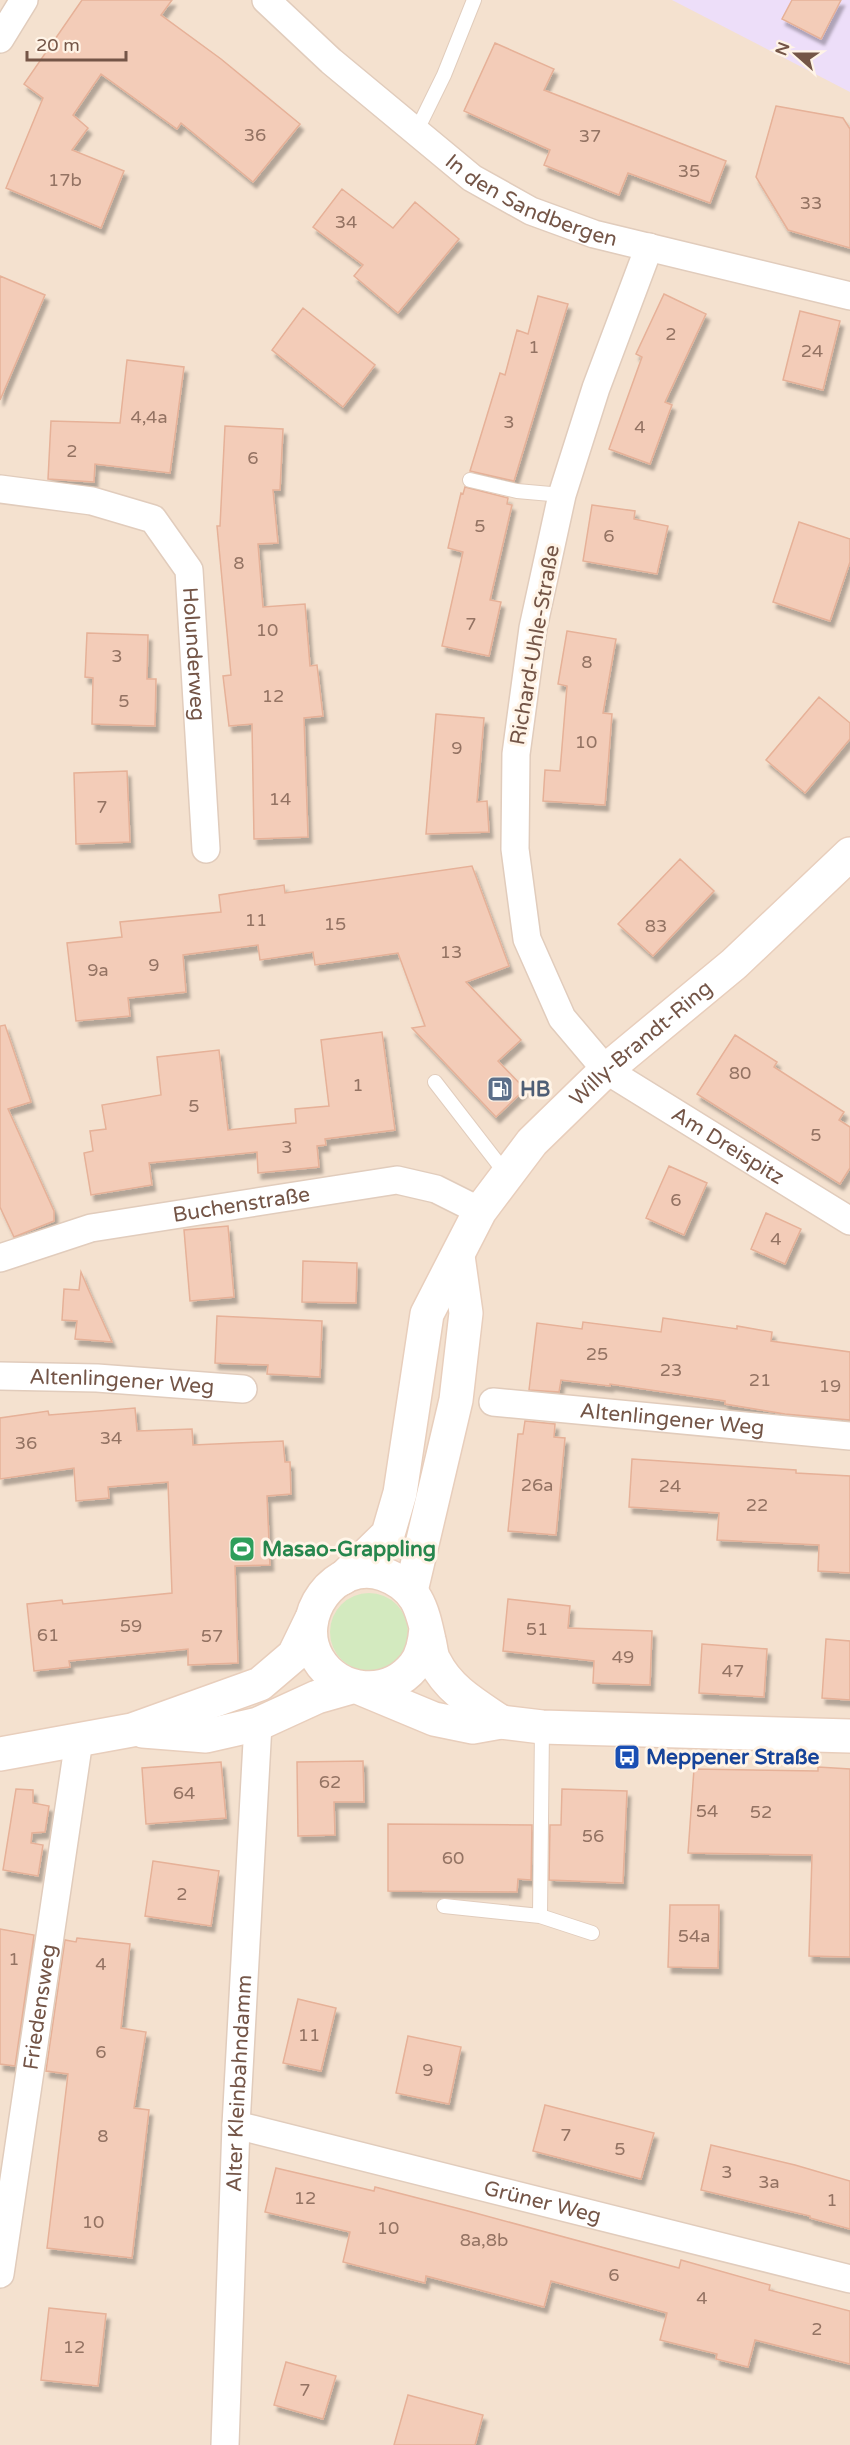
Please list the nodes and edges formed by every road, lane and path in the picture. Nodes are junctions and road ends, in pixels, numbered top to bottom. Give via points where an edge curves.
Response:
1 (24, 0) edge
2 (266, 0) edge
3 (474, 0) edge
4 (0, 39) edge
5 (416, 132) junction
6 (649, 247) junction
7 (850, 296) edge
8 (470, 480) dead end
9 (0, 489) edge
10 (562, 495) junction
11 (206, 849) dead end
12 (850, 854) edge
13 (606, 1070) junction
14 (435, 1082) dead end
15 (507, 1175) junction
16 (480, 1211) junction
17 (848, 1215) edge
18 (458, 1256) junction
19 (0, 1258) edge
20 (0, 1376) edge
21 (243, 1389) dead end
22 (493, 1402) dead end
23 (850, 1436) edge
24 (343, 1578) junction
25 (411, 1591) junction
26 (311, 1620) junction
27 (426, 1628) junction
28 (357, 1688) junction
29 (501, 1722) junction
30 (258, 1724) junction
31 (542, 1726) junction
32 (132, 1730) junction
33 (850, 1736) edge
34 (79, 1740) junction
35 (0, 1754) edge
36 (444, 1906) dead end
37 (540, 1916) junction
38 (592, 1934) dead end
39 (236, 2125) junction
40 (0, 2274) edge
41 (850, 2279) edge
42 (227, 2444) edge

1 - 4 street
2 - 5 street, In den Sandbergen
3 - 5 lane
5 - 6 street, In den Sandbergen via 472,178 531,211 594,234
6 - 7 street, In den Sandbergen
6 - 10 street, Richard-Uhle-Straße via 596,388
8 - 10 lane via 517,491
9 - 11 street, Holunderweg via 92,501 153,519 189,570
10 - 13 street, Richard-Uhle-Straße via 533,628 516,754 515,849 527,939 562,1018
12 - 13 main road, Willy-Brandt-Ring via 734,964
13 - 15 main road, Willy-Brandt-Ring via 532,1142
13 - 17 street, Am Dreispitz
14 - 15 lane
15 - 16 main road, Willy-Brandt-Ring
16 - 18 main road, Willy-Brandt-Ring
16 - 19 street, Buchenstraße via 436,1189 398,1180 91,1228
18 - 24 main road, Willy-Brandt-Ring via 427,1314 400,1493 388,1534
18 - 25 main road via 466,1313 456,1400
20 - 21 street, Altenlingener Weg via 97,1378
22 - 23 street, Altenlingener Weg
24 - 25 main road via 379,1573
24 - 26 main road via 322,1595
25 - 27 main road via 422,1608
26 - 28 main road via 310,1637 323,1668
26 - 32 main road via 294,1655 260,1684
27 - 28 main road via 424,1648 415,1666 382,1687
27 - 29 main road via 434,1661 455,1689
28 - 29 main road via 434,1719 473,1727
28 - 30 main road via 317,1697
29 - 31 main road
30 - 32 main road via 206,1736
30 - 39 street, Alter Kleinbahndamm
31 - 33 main road
31 - 37 lane
32 - 34 main road
34 - 35 main road
34 - 40 street, Friedensweg
36 - 37 lane
37 - 38 lane
39 - 41 street, Grüner Weg
39 - 42 street, Alter Kleinbahndamm

